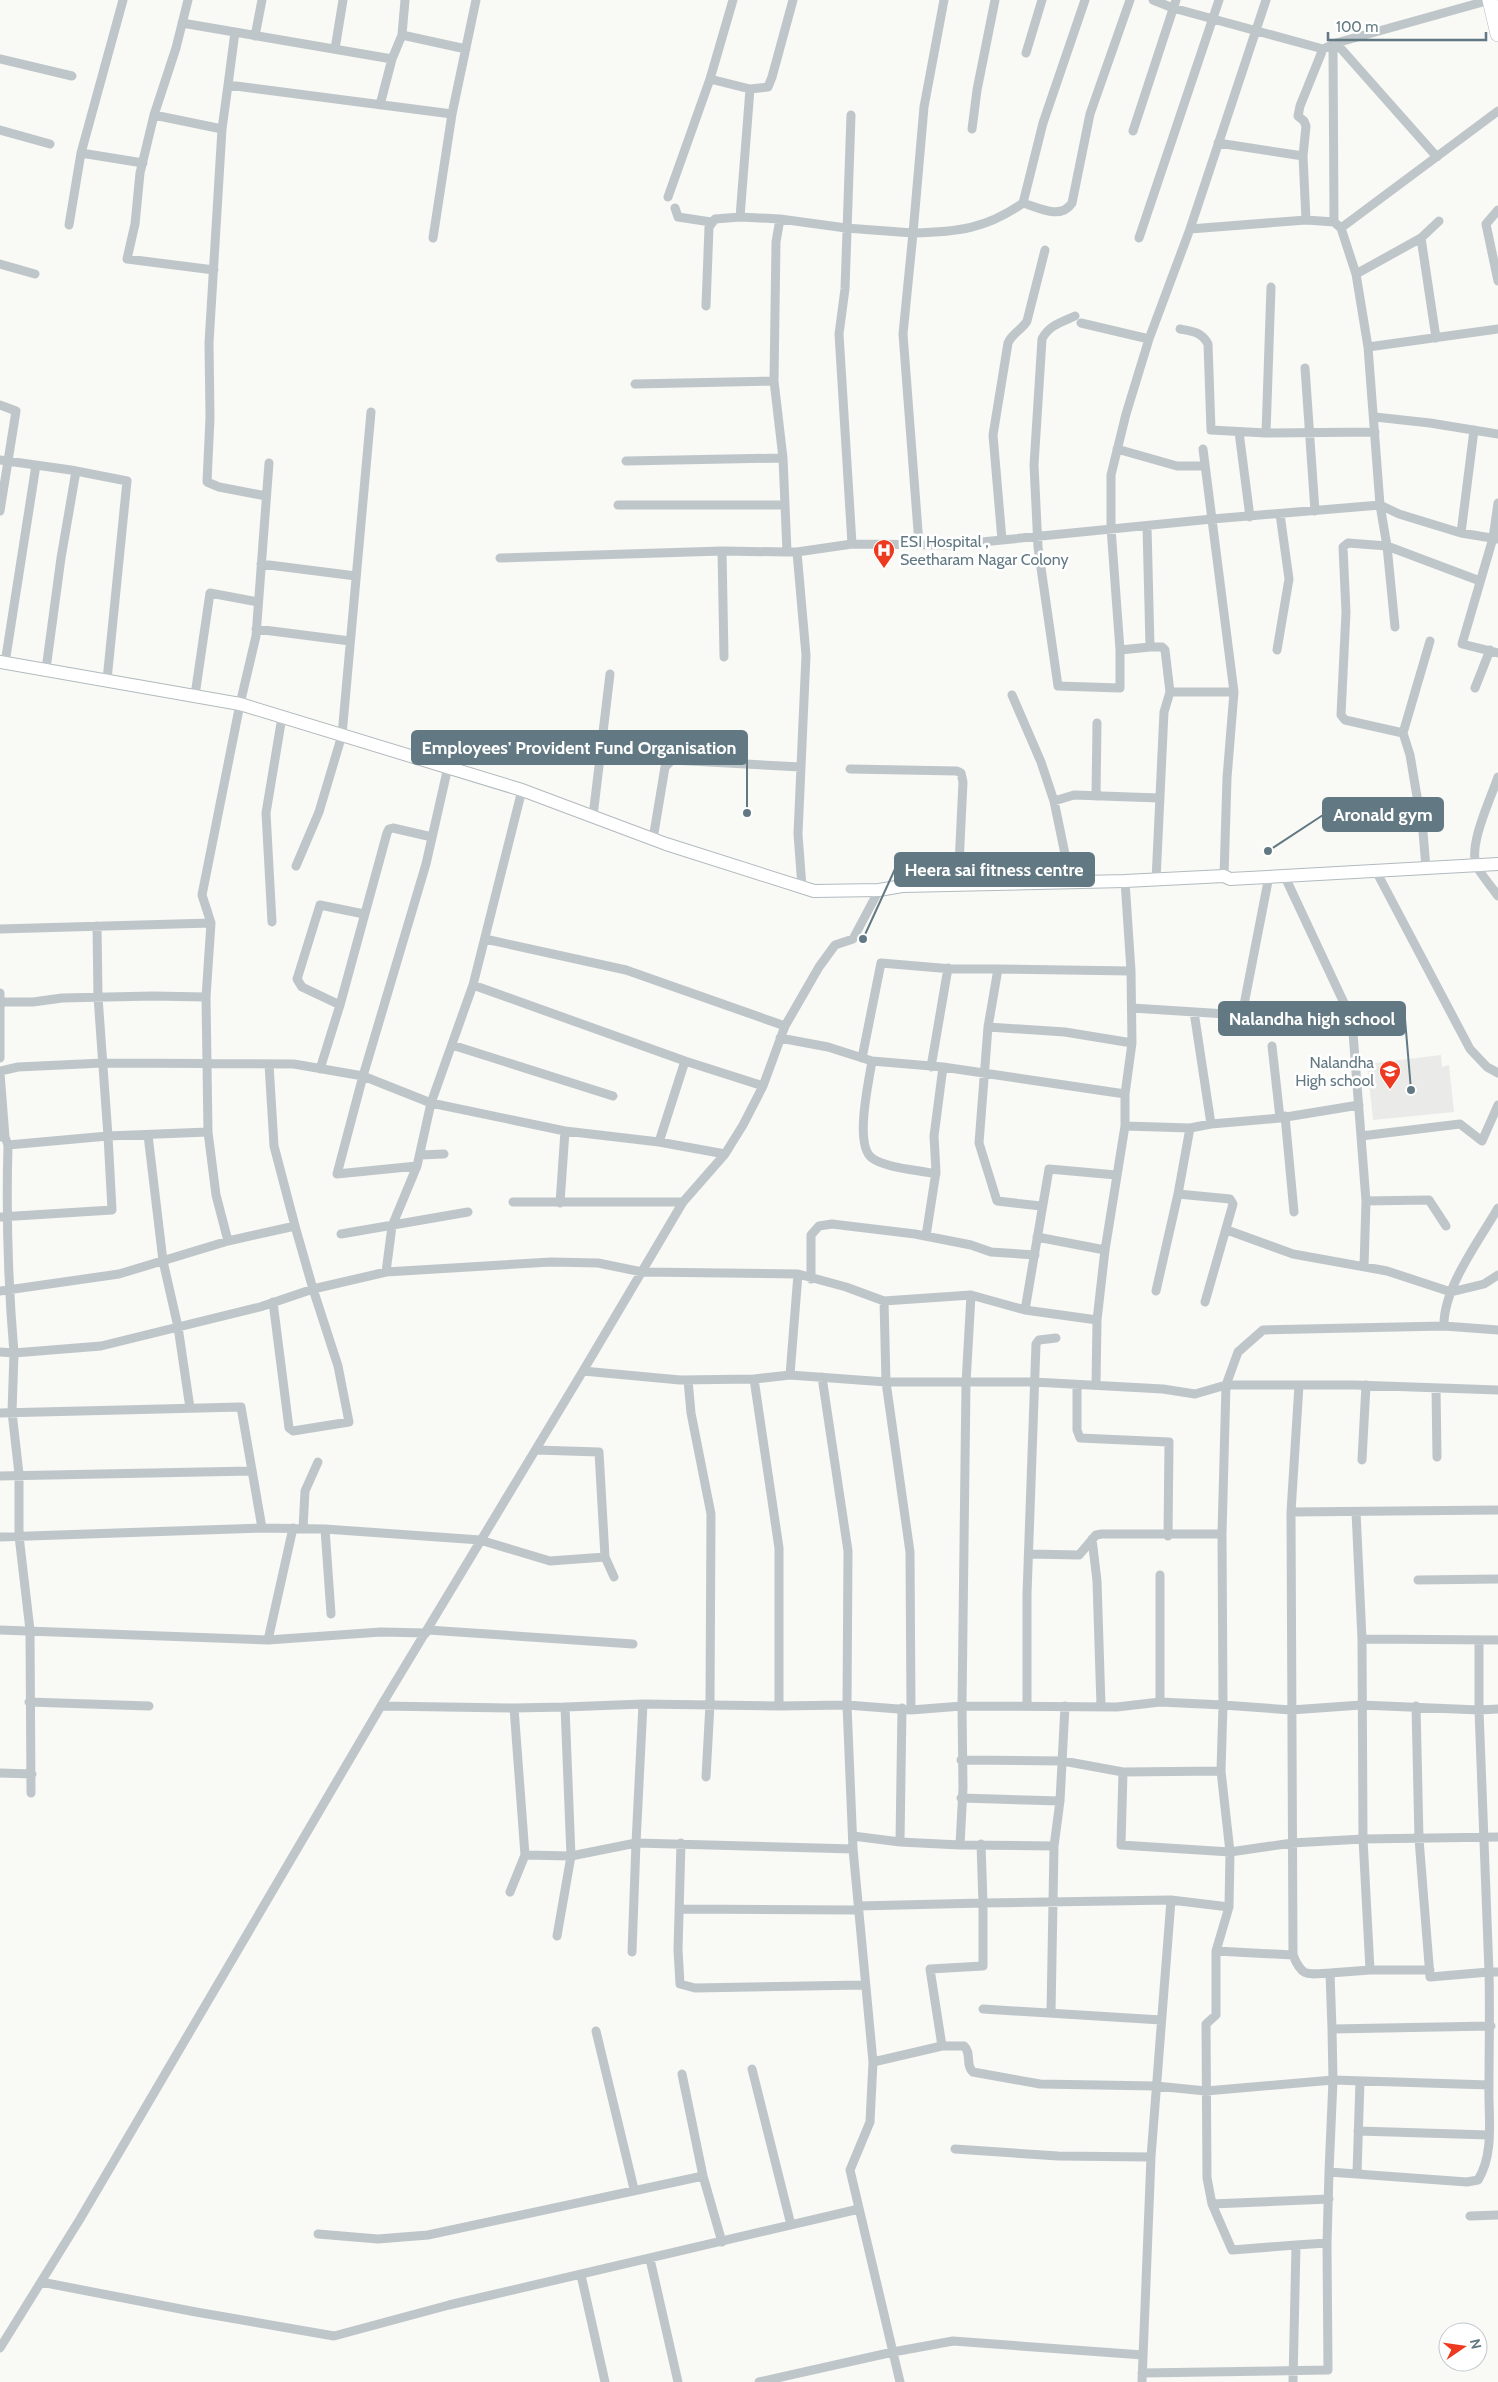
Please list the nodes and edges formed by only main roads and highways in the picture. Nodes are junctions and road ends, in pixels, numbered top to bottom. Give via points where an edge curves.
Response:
1 (1490, 0) edge
2 (1498, 34) edge

1 - 2 main road

